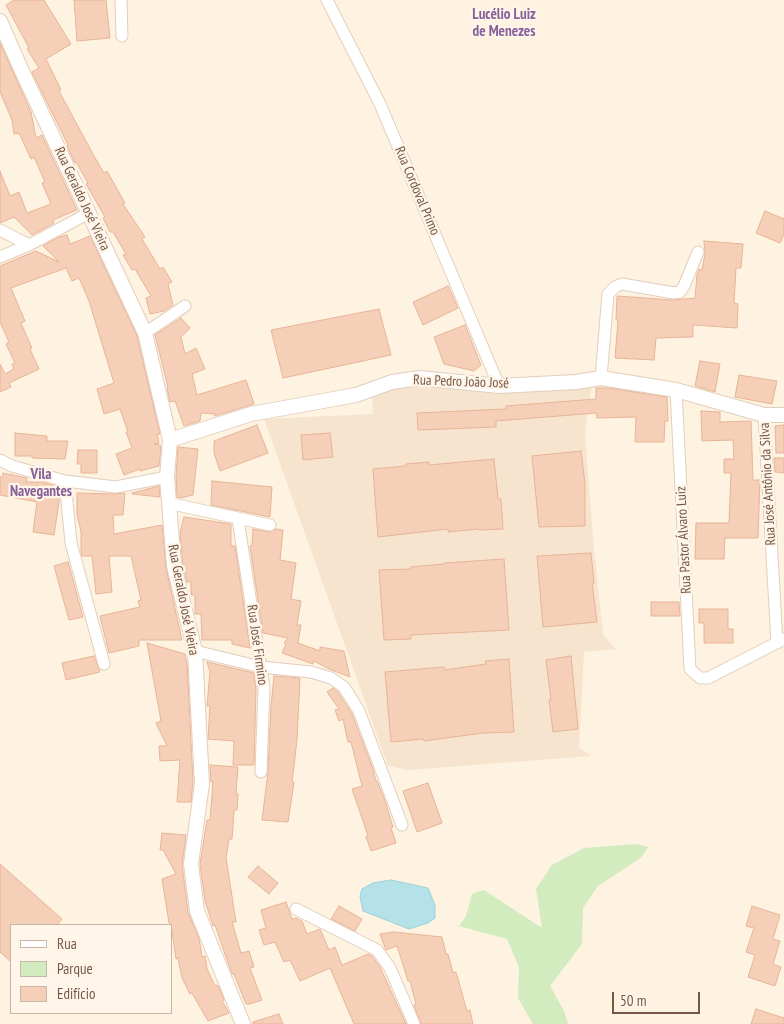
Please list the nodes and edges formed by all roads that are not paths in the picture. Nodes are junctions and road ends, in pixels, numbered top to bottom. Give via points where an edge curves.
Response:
1 (121, 0) edge
2 (327, 0) edge
3 (0, 21) edge
4 (122, 36) dead end
5 (89, 213) junction
6 (0, 230) edge
7 (29, 246) junction
8 (698, 252) dead end
9 (0, 257) edge
10 (185, 306) dead end
11 (145, 333) junction
12 (601, 378) junction
13 (499, 386) junction
14 (676, 390) junction
15 (764, 415) junction
16 (784, 415) edge
17 (170, 440) junction
18 (0, 460) edge
19 (167, 477) junction
20 (65, 482) junction
21 (168, 503) junction
22 (238, 519) junction
23 (270, 525) dead end
24 (780, 641) edge
25 (195, 651) junction
26 (104, 664) dead end
27 (261, 667) junction
28 (261, 772) dead end
29 (402, 825) dead end
30 (296, 909) dead end
31 (243, 1024) edge
32 (414, 1024) edge

1 - 4 street
2 - 13 street, Rua Cordoval Primo via 380,104
3 - 5 street, Rua Geraldo José Vieira
5 - 7 street
5 - 11 street, Rua Geraldo José Vieira
6 - 7 street
7 - 9 street
8 - 12 street via 680,292 622,284 608,294
10 - 11 street
11 - 17 street, Rua Geraldo José Vieira
12 - 13 street, Rua Pedro João José
12 - 14 street, Rua Pedro João José
13 - 17 street, Rua Pedro João José via 420,378 392,382 356,395 251,414
14 - 15 street, Rua Pedro João José
14 - 24 street, Rua Pastor Álvaro Luiz via 690,669 700,678 708,678
15 - 16 street, Rua Pedro João José
15 - 24 street, Rua José Antônio da Silva
17 - 19 street, Rua Geraldo José Vieira
18 - 20 street
19 - 20 street via 116,486
19 - 21 street, Rua Geraldo José Vieira
20 - 26 street via 72,544
21 - 22 street
21 - 25 street, Rua Geraldo José Vieira via 174,566
22 - 23 street
22 - 27 street, Rua José Firmino
25 - 27 street
25 - 31 street, Rua Geraldo José Vieira via 202,784 191,864 197,912
27 - 28 street, Rua José Firmino via 264,688
27 - 29 street via 311,672 331,678 344,687 359,711
30 - 32 street via 377,950 390,968

